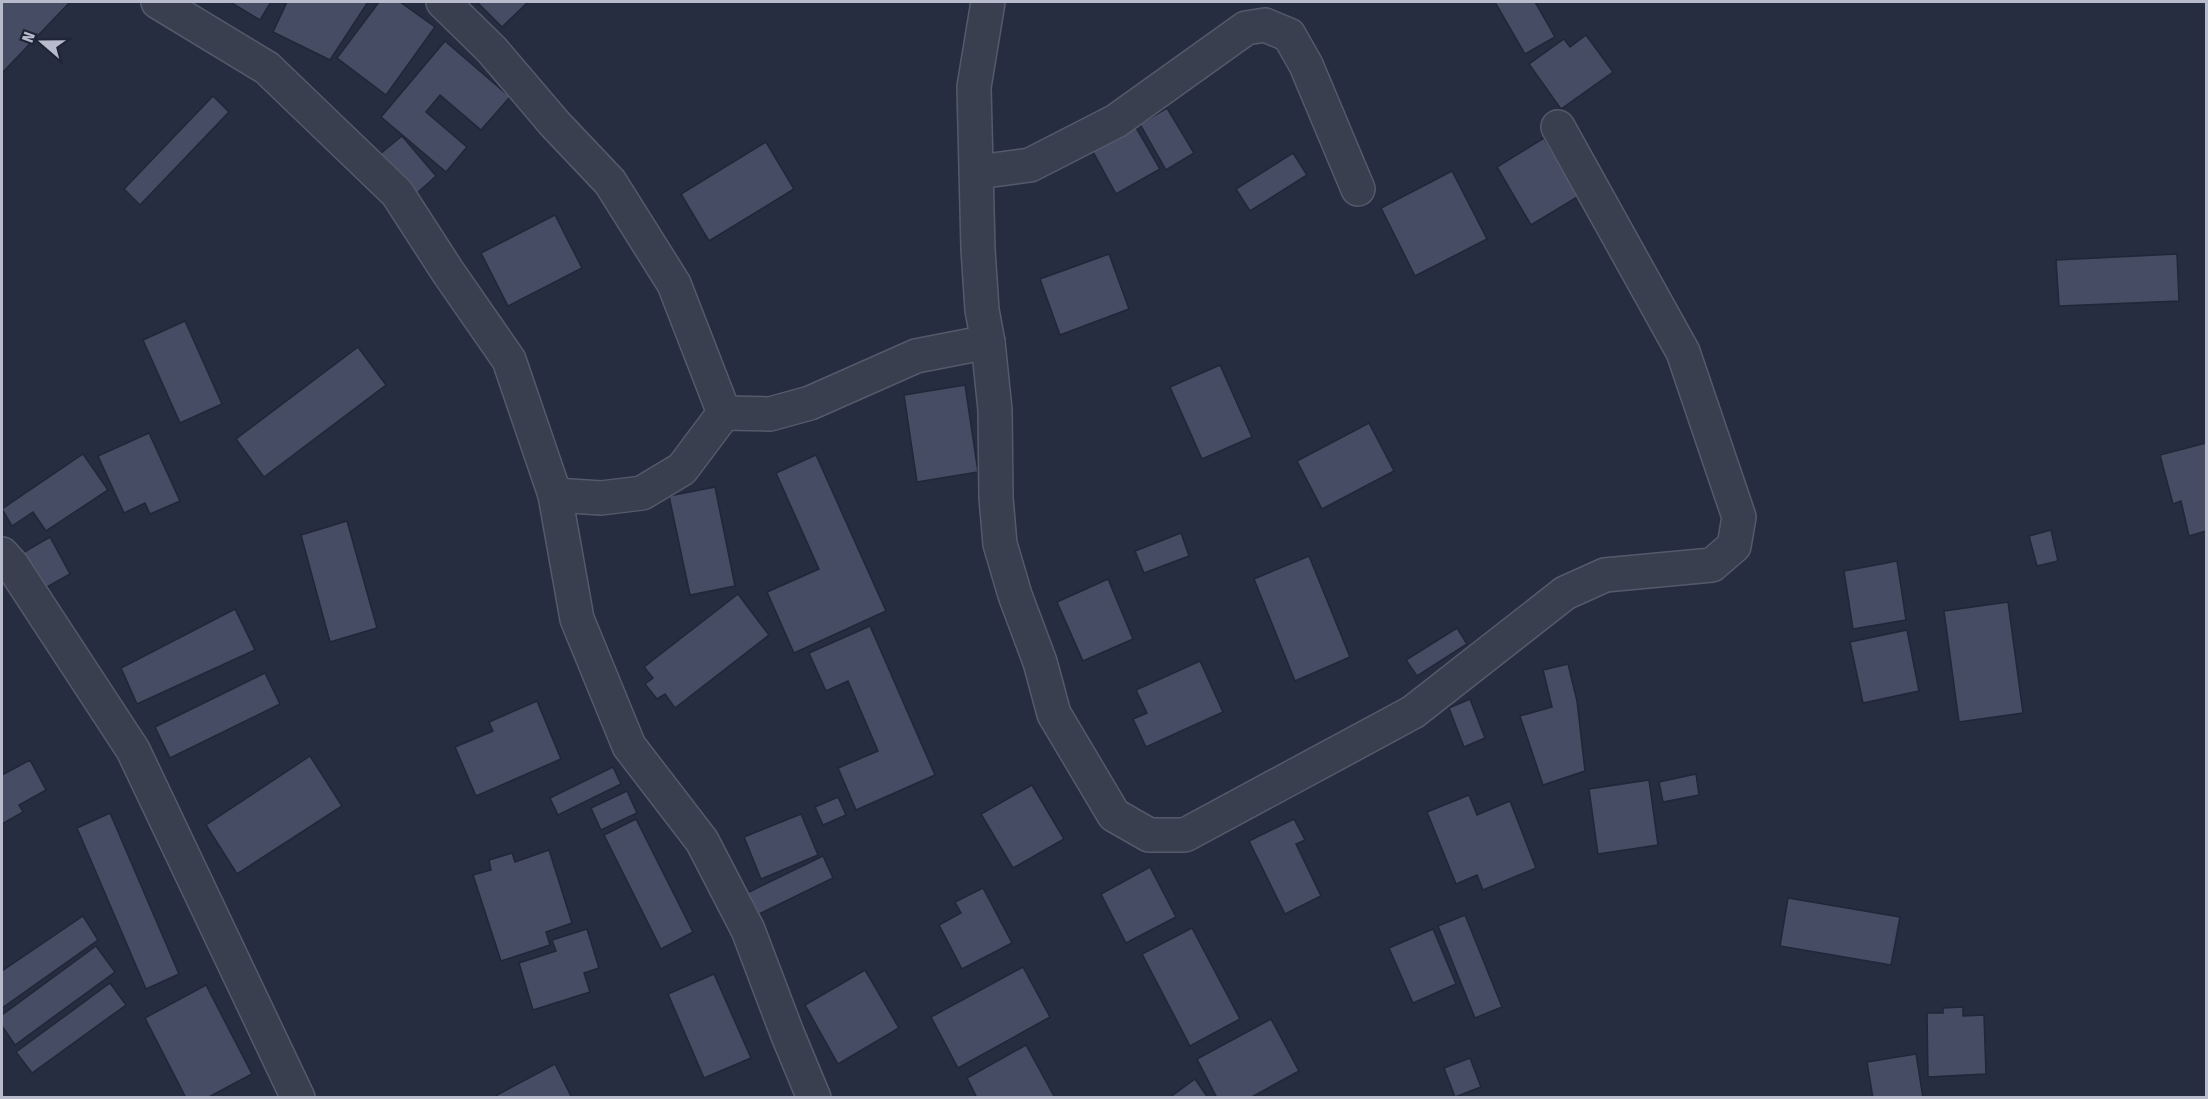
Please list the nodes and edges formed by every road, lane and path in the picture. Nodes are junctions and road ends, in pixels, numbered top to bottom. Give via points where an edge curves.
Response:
1 (158, 2) edge
2 (443, 2) edge
3 (988, 2) edge
4 (1558, 127) dead end
5 (978, 172) junction
6 (1358, 189) dead end
7 (988, 342) junction
8 (724, 413) junction
9 (555, 495) junction
10 (2, 554) edge
11 (298, 1098) edge
12 (814, 1098) edge

1 - 9 street via 267,68 397,193 509,360
2 - 8 street via 492,50 610,182 674,284
3 - 5 street via 974,87
4 - 7 street via 1683,352 1739,517 1734,546 1712,565 1605,575 1565,593 1413,712 1185,835 1149,835 1114,815 1054,714 1000,543
5 - 6 street via 1030,165 1116,121 1246,28 1265,25 1289,34
5 - 7 street via 979,259
7 - 8 street via 916,356 810,403 770,414
8 - 9 street via 682,469 642,493 601,498
9 - 12 street via 577,619 629,746 702,841 748,930
10 - 11 street via 133,750

